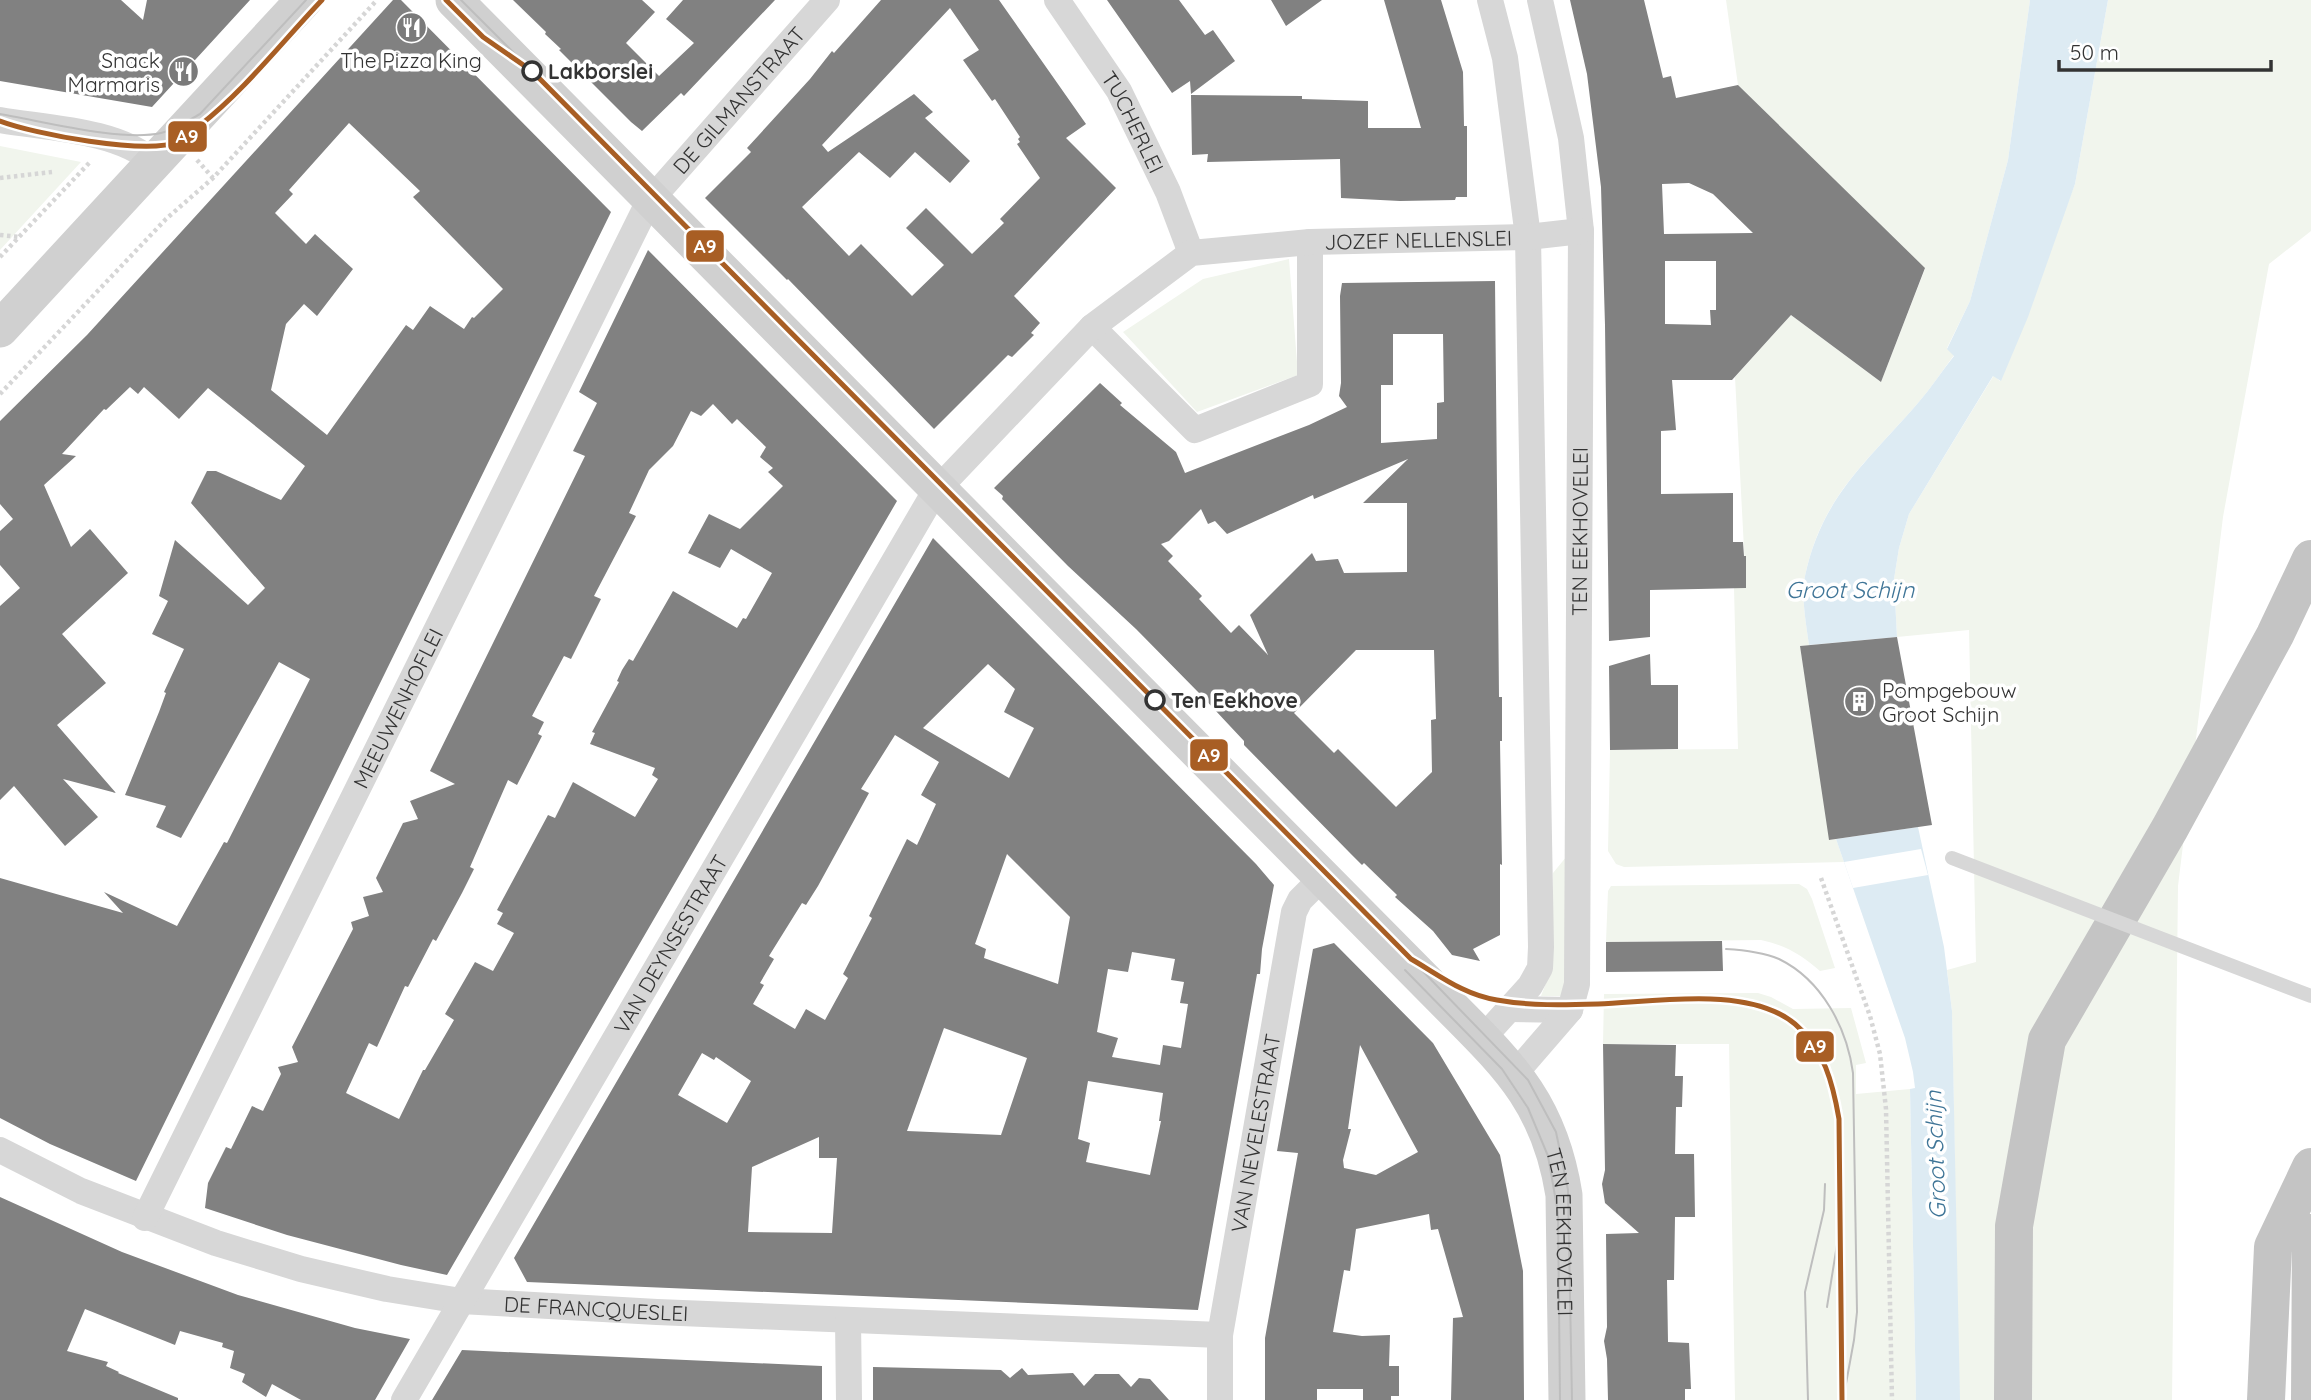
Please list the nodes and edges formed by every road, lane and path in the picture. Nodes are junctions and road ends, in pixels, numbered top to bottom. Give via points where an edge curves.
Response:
1 (304, 0) edge
2 (377, 0) edge
3 (454, 0) edge
4 (827, 0) edge
5 (1057, 0) edge
6 (1490, 0) edge
7 (1540, 0) edge
8 (0, 120) edge
9 (110, 138) junction
10 (153, 162) junction
11 (52, 172) dead end
12 (0, 178) edge
13 (651, 198) junction
14 (1581, 231) junction
15 (0, 235) edge
16 (20, 237) junction
17 (1528, 237) junction
18 (1310, 242) junction
19 (1191, 253) junction
20 (0, 257) edge
21 (1092, 327) junction
22 (0, 330) edge
23 (0, 394) edge
24 (938, 488) junction
25 (2311, 559) edge
26 (1579, 830) junction
27 (1539, 831) junction
28 (1952, 858) dead end
29 (1322, 877) junction
30 (1821, 878) dead end
31 (2311, 996) edge
32 (1510, 1009) junction
33 (1570, 1010) junction
34 (1482, 1038) junction
35 (1516, 1076) junction
36 (0, 1150) edge
37 (2311, 1167) edge
38 (145, 1218) junction
39 (2311, 1233) edge
40 (461, 1301) junction
41 (848, 1320) junction
42 (1220, 1335) junction
43 (404, 1400) edge
44 (849, 1400) edge
45 (1220, 1400) edge
46 (1567, 1400) edge
47 (1892, 1400) edge
48 (2013, 1400) edge
49 (2266, 1400) edge
50 (2310, 1400) edge

1 - 10 street
2 - 23 path via 213,178 166,219
3 - 13 street, TEN EEKHOVELEI
4 - 13 street, DE GILMANSTRAAT
5 - 19 street, TUCHERLEI via 1119,91 1168,191
6 - 17 street via 1504,58
7 - 14 street, TEN EEKHOVELEI via 1571,138
8 - 9 street
9 - 10 street
9 - 16 path
10 - 22 street
11 - 12 path
13 - 24 street, TEN EEKHOVELEI
13 - 38 street, MEEUWENHOFLEI
14 - 17 street
14 - 26 street, TEN EEKHOVELEI
15 - 16 path
16 - 20 path
17 - 18 street, JOZEF NELLENSLEI
17 - 27 street
18 - 19 street, JOZEF NELLENSLEI
18 - 21 street, JOZEF NELLENSLEI via 1310,384 1195,430
19 - 21 street
21 - 24 street
24 - 29 street, TEN EEKHOVELEI
24 - 40 street, VAN DEYNSESTRAAT
25 - 48 highway via 2170,828 2047,1040 2014,1226
26 - 27 street
26 - 33 street, TEN EEKHOVELEI via 1577,985
27 - 32 street via 1540,968
28 - 31 lane, bridge
29 - 34 street, TEN EEKHOVELEI
29 - 42 street, VAN NEVELESTRAAT via 1294,912
30 - 47 path via 1880,1054 1886,1109
32 - 33 street
32 - 34 street
33 - 35 street, TEN EEKHOVELEI
34 - 35 street, TEN EEKHOVELEI
35 - 46 street, TEN EEKHOVELEI via 1545,1124 1564,1195
36 - 38 street, DE FRANCQUESLEI
37 - 49 highway via 2273,1247
38 - 40 street, DE FRANCQUESLEI via 301,1269
39 - 50 highway
40 - 41 street, DE FRANCQUESLEI
40 - 43 street, VAN DEYNSESTRAAT
41 - 42 street, DE FRANCQUESLEI
41 - 44 street
42 - 45 street, VAN NEVELESTRAAT

